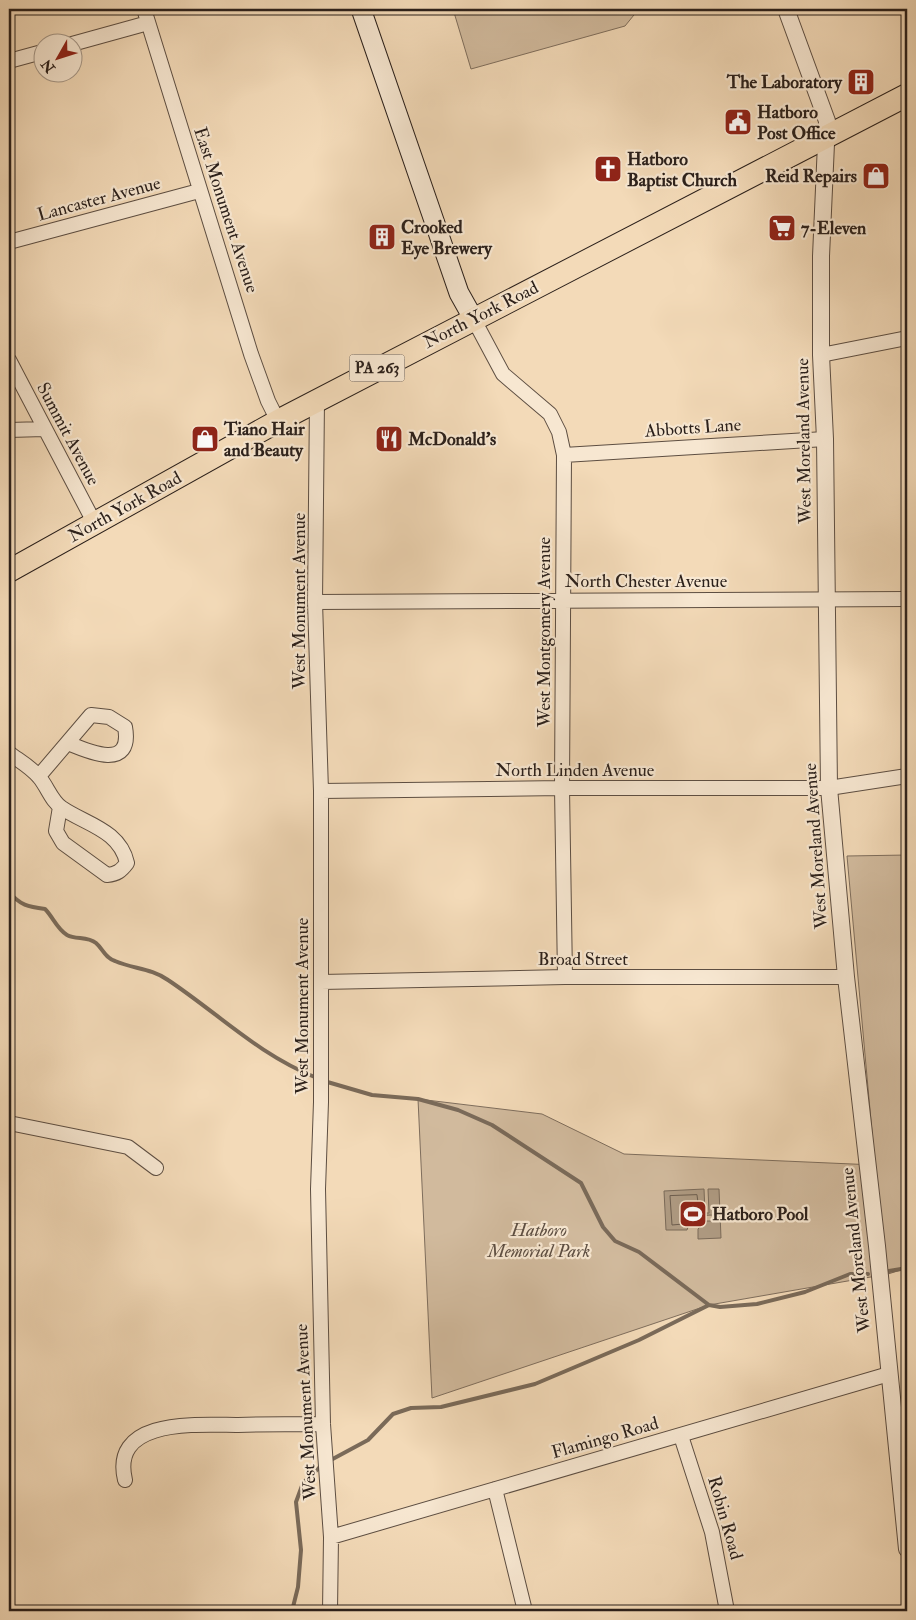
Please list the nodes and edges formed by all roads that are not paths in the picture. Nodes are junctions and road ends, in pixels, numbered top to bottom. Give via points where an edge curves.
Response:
1 (144, 9) edge
2 (361, 9) edge
3 (786, 9) edge
4 (148, 23) junction
5 (82, 41) edge
6 (32, 55) edge
7 (9, 62) edge
8 (907, 95) edge
9 (826, 138) junction
10 (199, 192) junction
11 (9, 242) edge
12 (473, 318) junction
13 (907, 338) edge
14 (821, 355) junction
15 (9, 360) edge
16 (317, 400) junction
17 (278, 421) junction
18 (44, 429) junction
19 (9, 430) edge
20 (825, 438) junction
21 (564, 455) junction
22 (95, 524) junction
23 (9, 571) edge
24 (562, 599) junction
25 (907, 599) edge
26 (827, 600) junction
27 (315, 602) junction
28 (68, 743) dead end
29 (9, 753) edge
30 (39, 776) junction
31 (907, 776) edge
32 (562, 788) junction
33 (829, 788) junction
34 (321, 791) junction
35 (60, 807) junction
36 (565, 977) junction
37 (846, 977) junction
38 (321, 982) junction
39 (9, 1123) edge
40 (156, 1168) dead end
41 (889, 1374) junction
42 (323, 1424) junction
43 (681, 1436) junction
44 (125, 1480) dead end
45 (495, 1489) junction
46 (331, 1537) junction
47 (907, 1549) edge
48 (330, 1611) edge
49 (525, 1611) edge
50 (727, 1611) edge

1 - 4 street, East Monument Avenue
2 - 12 main road via 459,293
3 - 9 street, West Moreland Avenue via 826,121
4 - 5 street
4 - 10 street, East Monument Avenue
6 - 7 street
8 - 9 highway, PA 263
9 - 12 highway, North York Road / PA 263
9 - 14 street, West Moreland Avenue
10 - 11 street, Lancaster Avenue
10 - 17 street, East Monument Avenue via 259,378
12 - 16 highway, North York Road / PA 263
12 - 21 street, West Montgomery Avenue via 503,374 550,414 559,432
13 - 14 street
14 - 20 street, West Moreland Avenue
15 - 18 street, Summit Avenue
16 - 17 highway, North York Road / PA 263
16 - 27 street, West Monument Avenue
17 - 22 highway, North York Road / PA 263
18 - 19 street
18 - 22 street, Summit Avenue
20 - 21 street, Abbotts Lane
20 - 26 street, West Moreland Avenue
21 - 24 street, West Montgomery Avenue
22 - 23 highway, North York Road / PA 263
24 - 26 street, North Chester Avenue
24 - 27 street, North Chester Avenue
24 - 32 street, West Montgomery Avenue
25 - 26 street, North Chester Avenue
26 - 33 street, West Moreland Avenue
27 - 34 street, West Monument Avenue
28 - 30 street
29 - 30 street
30 - 35 street
31 - 33 street, North Linden Avenue
32 - 33 street, North Linden Avenue
32 - 34 street, North Linden Avenue
32 - 36 street, West Montgomery Avenue
33 - 37 street, West Moreland Avenue
34 - 38 street, West Monument Avenue
35 - 35 street via 85,819 115,840 125,854 127,863 122,869 116,874 106,875 63,843 56,831
36 - 37 street, Broad Street
36 - 38 street, Broad Street
37 - 41 street, West Moreland Avenue
38 - 42 street, West Monument Avenue via 318,1188
39 - 40 street via 128,1147
41 - 43 street, Flamingo Road
41 - 47 street, West Moreland Avenue
42 - 44 street via 188,1425 160,1429 128,1448 123,1458
42 - 46 street, West Monument Avenue
43 - 45 street, Flamingo Road
43 - 50 street, Robin Road via 712,1532
45 - 46 street, Flamingo Road
45 - 49 street
46 - 48 street, West Monument Avenue

